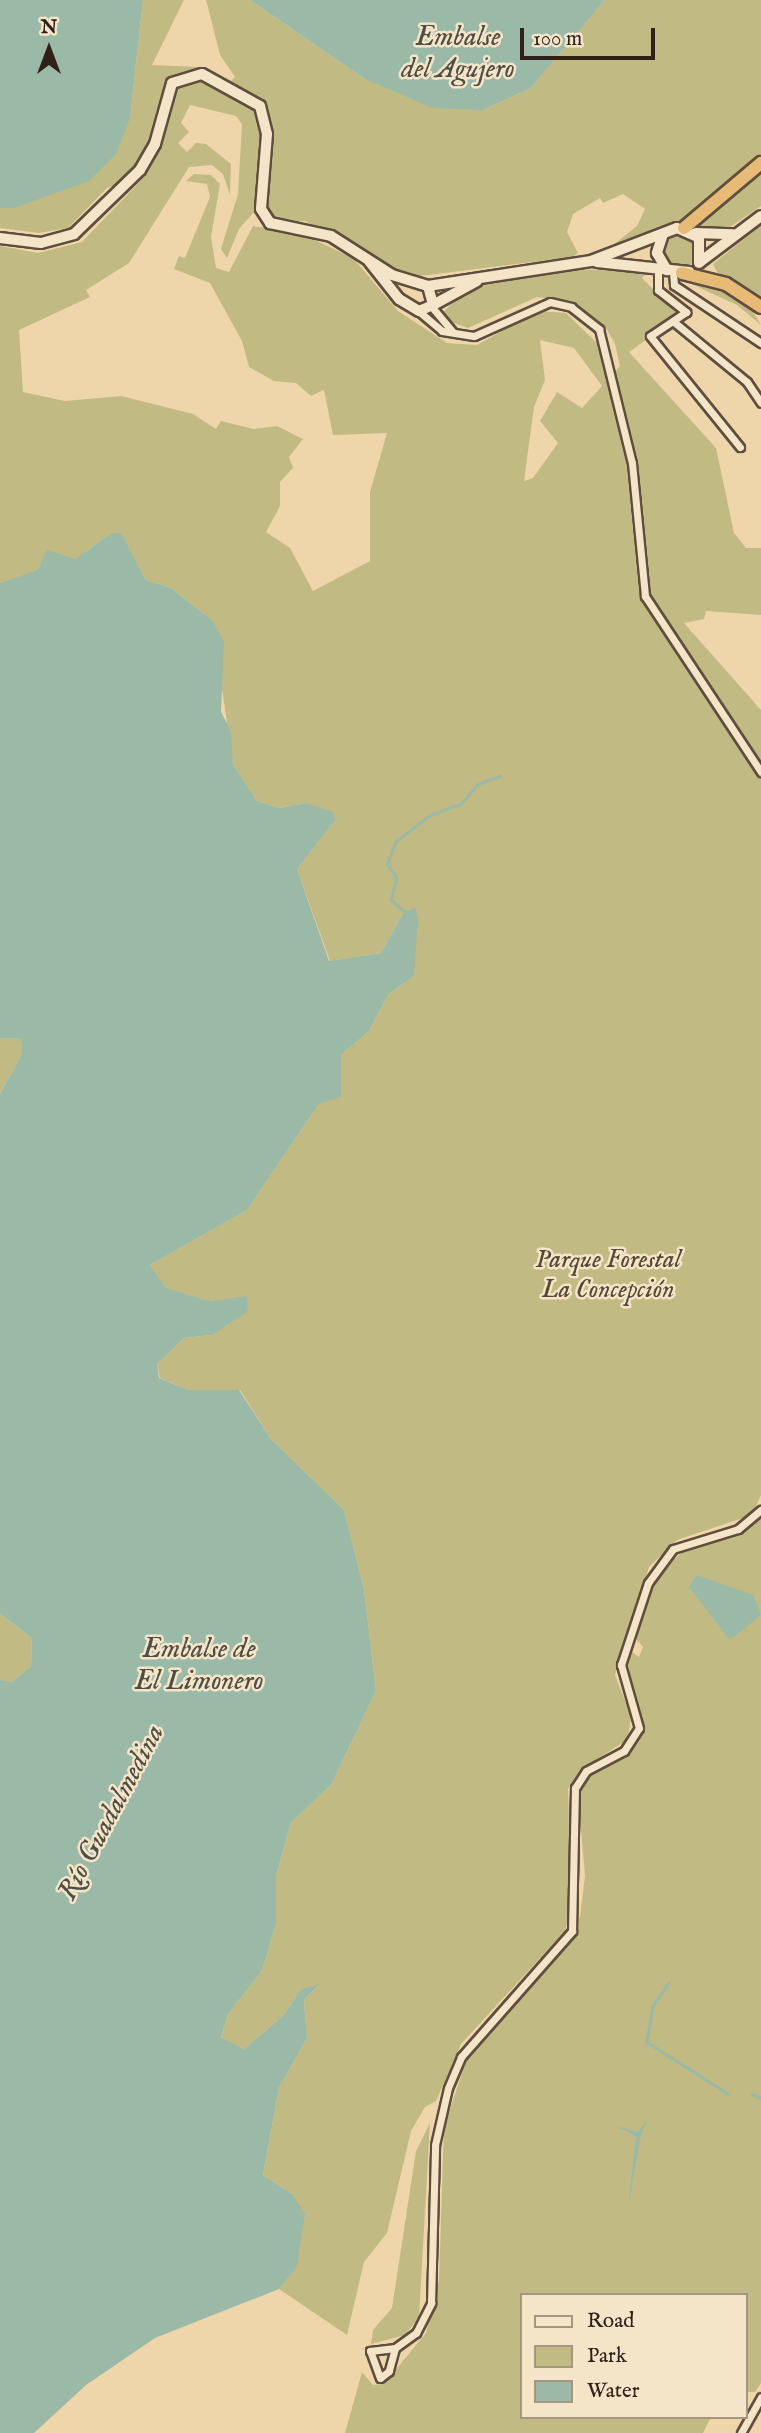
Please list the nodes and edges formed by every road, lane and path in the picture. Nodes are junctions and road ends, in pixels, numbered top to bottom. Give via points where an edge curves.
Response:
1 (761, 163) edge
2 (761, 216) edge
3 (690, 230) junction
4 (737, 233) junction
5 (664, 234) junction
6 (0, 238) edge
7 (369, 261) junction
8 (591, 261) junction
9 (699, 263) junction
10 (670, 271) junction
11 (484, 277) junction
12 (423, 285) junction
13 (432, 306) junction
14 (413, 307) junction
15 (761, 307) edge
16 (674, 322) junction
17 (457, 335) junction
18 (761, 343) edge
19 (761, 403) edge
20 (740, 447) dead end
21 (761, 772) edge
22 (761, 1510) edge
23 (395, 2348) junction
24 (761, 2397) edge
25 (741, 2433) edge

1 - 3 highway
2 - 4 street
3 - 4 street
3 - 5 street
3 - 9 street via 703,250
4 - 9 street
5 - 8 street
5 - 10 street via 657,253
6 - 7 street via 41,243 74,234 140,170 155,144 172,83 202,74 260,106 267,134 261,209 270,223 331,236
7 - 12 street
7 - 14 street
8 - 10 street
8 - 11 street
9 - 10 street
10 - 15 highway via 726,284
10 - 16 street via 658,290 686,312
10 - 18 street via 674,285
11 - 12 street
11 - 13 street
12 - 13 street
12 - 14 street via 410,293
13 - 14 street
13 - 17 street via 440,323
14 - 17 street
16 - 19 street via 747,382
16 - 20 street via 650,336
17 - 21 street via 487,332 510,315 550,302 571,307 599,330 632,463 645,596
22 - 23 street via 738,1529 673,1549 648,1583 621,1665 639,1728 624,1751 586,1771 575,1788 572,1931 461,2057 447,2088 435,2144 431,2303 416,2333
23 - 23 street via 370,2351 380,2378 389,2371
24 - 25 street

